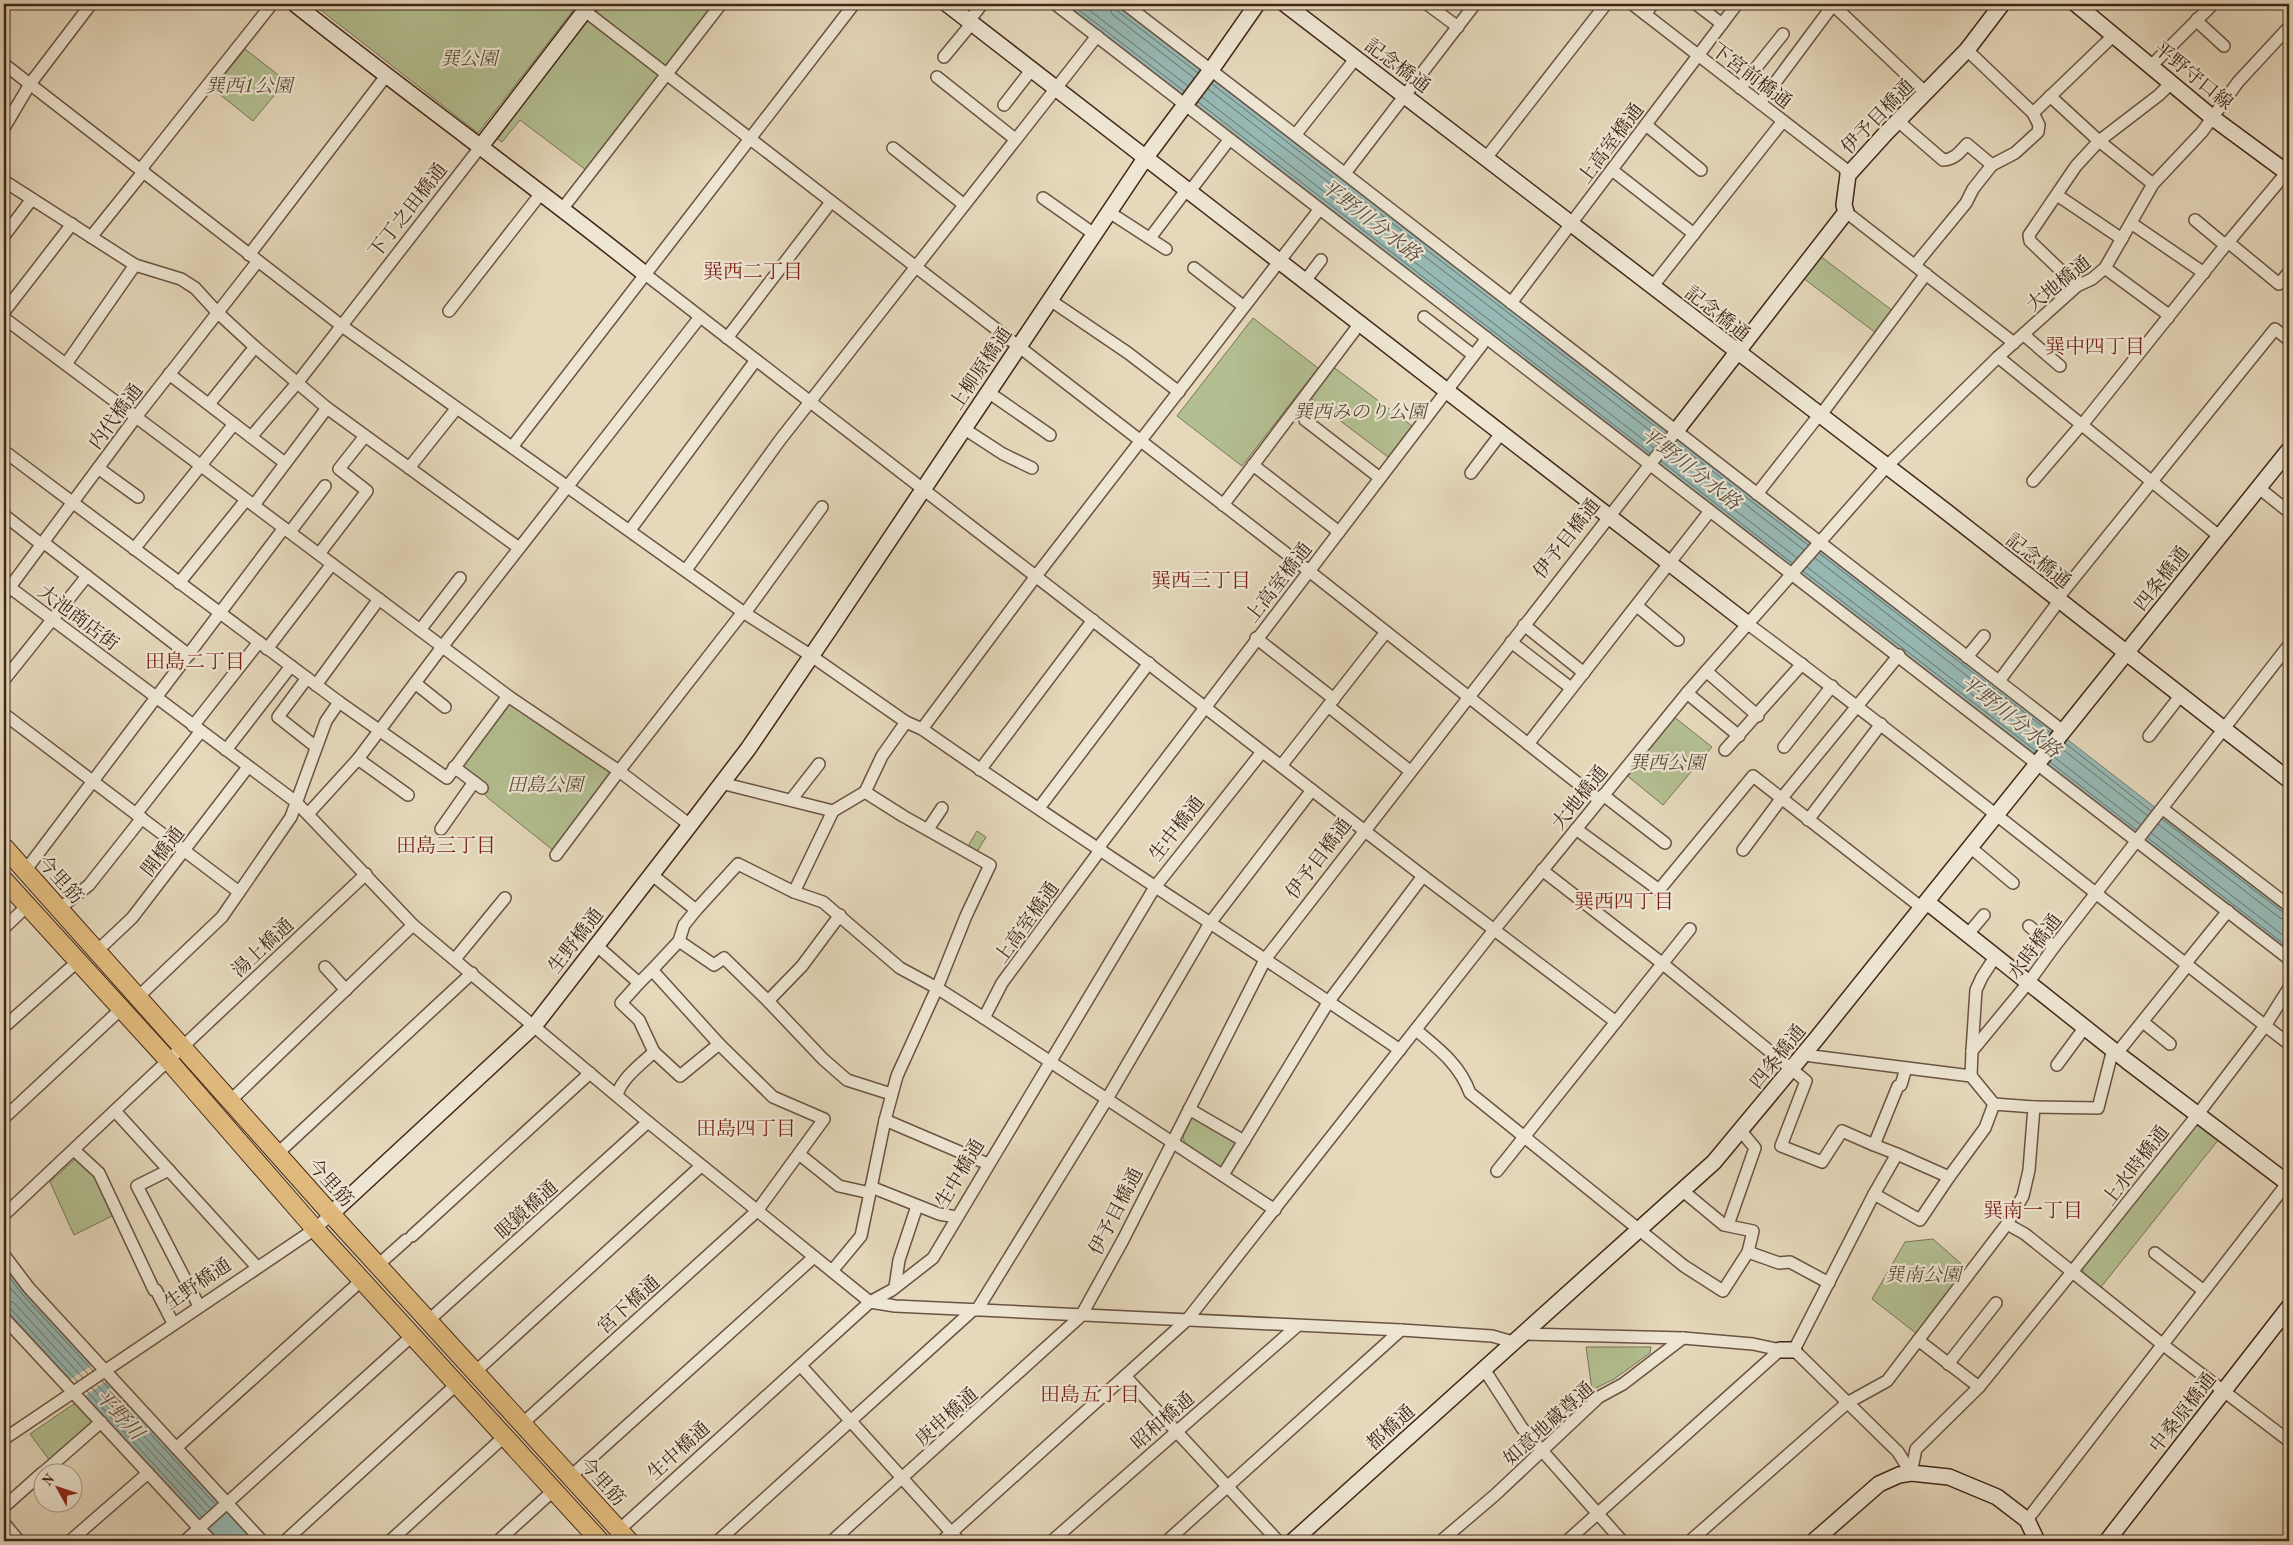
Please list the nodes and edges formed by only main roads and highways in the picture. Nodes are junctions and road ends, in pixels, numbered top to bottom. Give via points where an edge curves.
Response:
1 (4, 847) edge
2 (4, 880) edge
3 (618, 1538) edge
4 (600, 1541) edge

1 - 3 main road, 今里筋 via 570,1477
2 - 4 main road

